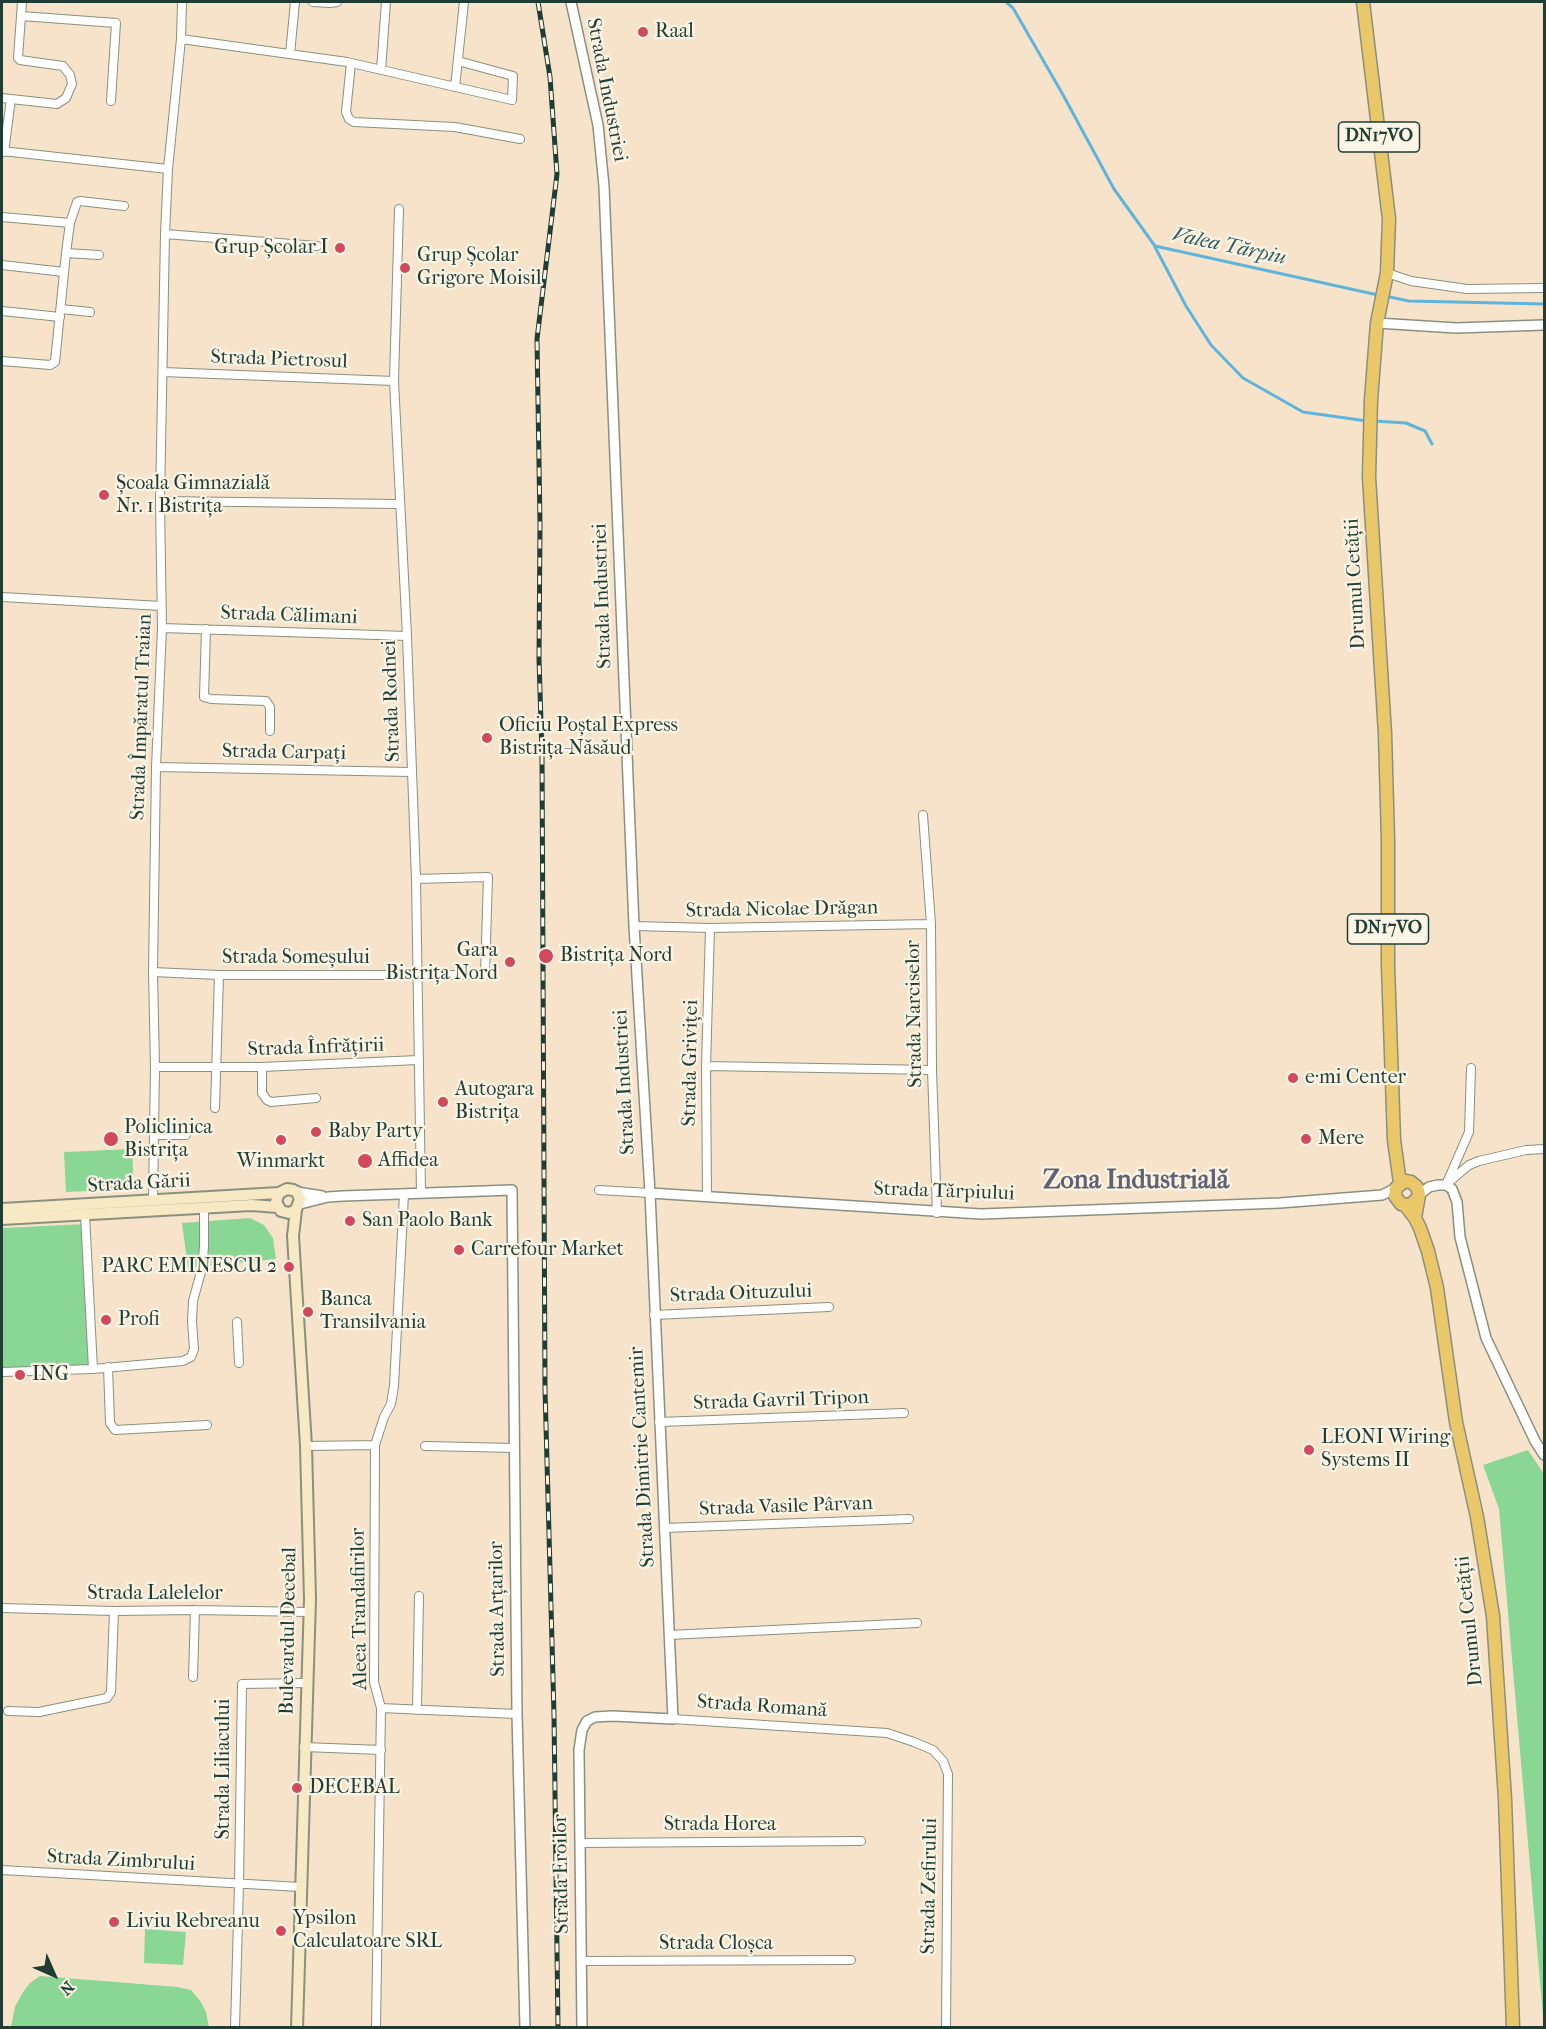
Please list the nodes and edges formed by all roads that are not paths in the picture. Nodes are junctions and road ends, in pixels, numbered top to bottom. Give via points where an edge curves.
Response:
1 (22, 2) edge
2 (182, 2) edge
3 (295, 2) edge
4 (313, 2) edge
5 (337, 2) edge
6 (386, 2) edge
7 (464, 2) edge
8 (571, 2) edge
9 (1363, 2) edge
10 (21, 15) junction
11 (181, 39) junction
12 (290, 54) junction
13 (458, 61) junction
14 (351, 63) junction
15 (381, 70) junction
16 (455, 87) junction
17 (2, 98) edge
18 (11, 99) junction
19 (111, 101) dead end
20 (520, 139) dead end
21 (3, 152) edge
22 (168, 169) junction
23 (124, 206) dead end
24 (399, 209) dead end
25 (2, 217) edge
26 (70, 223) junction
27 (165, 234) junction
28 (317, 246) dead end
29 (66, 253) junction
30 (99, 255) dead end
31 (2, 266) edge
32 (64, 272) junction
33 (1387, 273) junction
34 (1545, 288) edge
35 (2, 311) edge
36 (90, 312) dead end
37 (60, 313) junction
38 (1377, 323) junction
39 (1545, 325) edge
40 (2, 360) edge
41 (163, 372) junction
42 (394, 381) junction
43 (159, 501) junction
44 (399, 504) junction
45 (2, 597) edge
46 (162, 606) junction
47 (162, 628) junction
48 (206, 629) junction
49 (407, 636) junction
50 (270, 731) dead end
51 (156, 767) junction
52 (411, 771) junction
53 (924, 815) dead end
54 (416, 879) junction
55 (931, 924) junction
56 (634, 927) junction
57 (710, 928) junction
58 (153, 972) junction
59 (219, 975) junction
60 (417, 975) junction
61 (418, 1060) junction
62 (706, 1066) junction
63 (155, 1067) junction
64 (215, 1067) junction
65 (262, 1068) junction
66 (1471, 1068) dead end
67 (932, 1070) junction
68 (315, 1098) dead end
69 (215, 1108) dead end
70 (154, 1135) junction
71 (186, 1135) dead end
72 (1545, 1149) edge
73 (512, 1190) joint
74 (599, 1190) dead end
75 (1416, 1190) junction
76 (297, 1192) junction
77 (279, 1193) junction
78 (421, 1193) junction
79 (650, 1193) junction
80 (404, 1194) junction
81 (328, 1197) junction
82 (707, 1197) junction
83 (153, 1201) junction
84 (204, 1208) junction
85 (290, 1208) junction
86 (2, 1209) edge
87 (937, 1213) junction
88 (86, 1215) junction
89 (2, 1219) edge
90 (829, 1307) dead end
91 (654, 1315) junction
92 (237, 1322) dead end
93 (239, 1363) dead end
94 (108, 1367) junction
95 (93, 1369) junction
96 (2, 1372) edge
97 (904, 1413) dead end
98 (659, 1422) junction
99 (207, 1425) dead end
100 (375, 1445) junction
101 (306, 1446) junction
102 (425, 1446) dead end
103 (514, 1448) junction
104 (1545, 1455) edge
105 (909, 1519) dead end
106 (664, 1528) junction
107 (419, 1596) dead end
108 (2, 1608) edge
109 (195, 1610) junction
110 (114, 1611) junction
111 (309, 1612) junction
112 (917, 1623) dead end
113 (669, 1635) junction
114 (193, 1677) dead end
115 (306, 1683) junction
116 (381, 1708) junction
117 (417, 1710) junction
118 (8, 1711) dead end
119 (517, 1714) junction
120 (673, 1719) junction
121 (587, 1721) joint
122 (304, 1747) junction
123 (381, 1750) junction
124 (933, 1750) joint
125 (861, 1841) dead end
126 (580, 1843) junction
127 (2, 1870) edge
128 (240, 1884) junction
129 (300, 1887) junction
130 (851, 1960) dead end
131 (581, 1961) junction
132 (235, 2028) edge
133 (297, 2028) edge
134 (376, 2028) edge
135 (525, 2028) edge
136 (582, 2028) edge
137 (946, 2028) edge
138 (1513, 2028) edge

1 - 10 street
2 - 11 street, Strada Împăratul Traian
3 - 12 street
4 - 5 street
6 - 15 street
7 - 13 street
8 - 56 street, Strada Industriei via 597,125 604,186
9 - 33 highway, Drumul Cetății / DN17VO via 1389,219
10 - 18 street via 18,58 63,66 72,84 66,98 57,104
10 - 19 street via 116,23
11 - 12 street
11 - 22 street, Strada Împăratul Traian
12 - 14 street
13 - 16 street
13 - 16 street via 513,76 512,100
14 - 15 street
14 - 20 street via 346,112 354,122 455,128
15 - 16 street
17 - 18 street
18 - 21 street
21 - 22 street
22 - 27 street, Strada Împăratul Traian
23 - 26 street via 80,201 74,205
24 - 42 street, Strada Rodnei
25 - 26 street
26 - 29 street
27 - 28 street
27 - 41 street, Strada Împăratul Traian
29 - 30 street
29 - 32 street
31 - 32 street
32 - 37 street
33 - 34 street via 1467,289
33 - 38 highway, Drumul Cetății / DN17VO
35 - 37 street
36 - 37 street
37 - 40 street via 54,364
38 - 39 street via 1456,328
38 - 75 highway, Drumul Cetății / DN17VO via 1370,489 1386,758 1394,1140 1399,1167
41 - 42 street, Strada Pietrosul
41 - 43 street, Strada Împăratul Traian
42 - 44 street, Strada Rodnei
43 - 44 street
43 - 46 street, Strada Împăratul Traian
44 - 49 street, Strada Rodnei
45 - 46 street
46 - 47 street, Strada Împăratul Traian
47 - 48 street, Strada Călimani
47 - 51 street, Strada Împăratul Traian
48 - 49 street, Strada Călimani
48 - 50 street, Strada Călimani via 204,697 266,701 270,707
49 - 52 street, Strada Rodnei
51 - 52 street, Strada Carpați
51 - 58 street, Strada Împăratul Traian
52 - 54 street, Strada Rodnei
53 - 55 street, Strada Narciselor
54 - 60 street, Strada Rodnei
54 - 60 street, Strada Someșului via 488,877 485,975
55 - 57 street, Strada Nicolae Drăgan
55 - 67 street, Strada Narciselor
56 - 57 street, Strada Nicolae Drăgan
56 - 79 street, Strada Industriei
57 - 62 street, Strada Griviței
58 - 59 street, Strada Someșului
58 - 63 street, Strada Împăratul Traian
59 - 60 street, Strada Someșului
59 - 64 street
60 - 61 street, Strada Rodnei
61 - 65 street, Strada Înfrățirii
61 - 78 street, Strada Rodnei
62 - 67 street
62 - 82 street, Strada Griviței
63 - 64 street, Strada Înfrățirii
63 - 70 street, Strada Împăratul Traian
64 - 65 street, Strada Înfrățirii
64 - 69 street
65 - 68 street via 262,1094 267,1100
66 - 75 street via 1469,1132
67 - 87 street, Strada Narciselor
70 - 71 street
70 - 83 street, Strada Împăratul Traian
72 - 75 street via 1479,1161
73 - 78 street, Strada Gării
73 - 103 street, Strada Arțarilor
74 - 79 street
75 - 87 street, Strada Tărpiului via 1280,1203
75 - 104 street via 1452,1190 1456,1197 1460,1237 1493,1355
75 - 138 highway, Drumul Cetății / DN17VO via 1415,1218 1437,1288 1456,1422 1493,1617 1505,1799
76 - 77 main road, Strada Gării via 287,1189
76 - 81 street, Strada Gării
76 - 85 main road
77 - 83 main road, Strada Gării
77 - 85 main road via 276,1198
78 - 80 street, Strada Gării
79 - 82 street, Strada Tărpiului
79 - 91 street, Strada Dimitrie Cantemir
80 - 81 street, Strada Gării
80 - 100 street, Aleea Trandafirilor via 394,1386
81 - 85 street, Strada Gării
82 - 87 street, Strada Tărpiului
83 - 86 main road, Strada Gării
84 - 85 main road, Strada Gării
84 - 88 main road, Strada Gării
84 - 94 street via 203,1258 193,1301 191,1357
85 - 101 main road, Bulevardul Decebal
88 - 89 main road, Strada Gării
88 - 95 street
90 - 91 street, Strada Oituzului
91 - 98 street, Strada Dimitrie Cantemir
92 - 93 street
94 - 95 street
94 - 99 street via 110,1423 115,1430
95 - 96 street
97 - 98 street, Strada Gavril Tripon
98 - 106 street, Strada Dimitrie Cantemir
100 - 101 street
100 - 116 street, Aleea Trandafirilor via 374,1682
101 - 111 main road, Bulevardul Decebal
102 - 103 street
103 - 119 street, Strada Arțarilor
105 - 106 street, Strada Vasile Pârvan
106 - 113 street, Strada Dimitrie Cantemir
107 - 117 street
108 - 110 street, Strada Lalelelor
109 - 110 street, Strada Lalelelor
109 - 111 street, Strada Lalelelor
109 - 114 street
110 - 118 street via 111,1692 107,1698 39,1712
111 - 115 main road, Bulevardul Decebal
112 - 113 street
113 - 120 street, Strada Dimitrie Cantemir
115 - 122 main road, Bulevardul Decebal
115 - 128 street, Strada Liliacului via 242,1684
116 - 117 street
116 - 123 street, Aleea Trandafirilor
117 - 119 street
119 - 135 street, Strada Arțarilor
120 - 121 street, Strada Romană via 613,1716
120 - 124 street, Strada Romană via 887,1734
121 - 126 street, Strada Eroilor via 579,1750
122 - 123 street
122 - 129 main road, Bulevardul Decebal
123 - 134 street, Aleea Trandafirilor
124 - 137 street, Strada Zefirului via 948,1774
125 - 126 street, Strada Horea
126 - 131 street, Strada Eroilor
127 - 128 street, Strada Zimbrului
128 - 129 street, Strada Zimbrului
128 - 132 street
129 - 133 main road, Bulevardul Decebal
130 - 131 street, Strada Cloșca
131 - 136 street, Strada Eroilor

